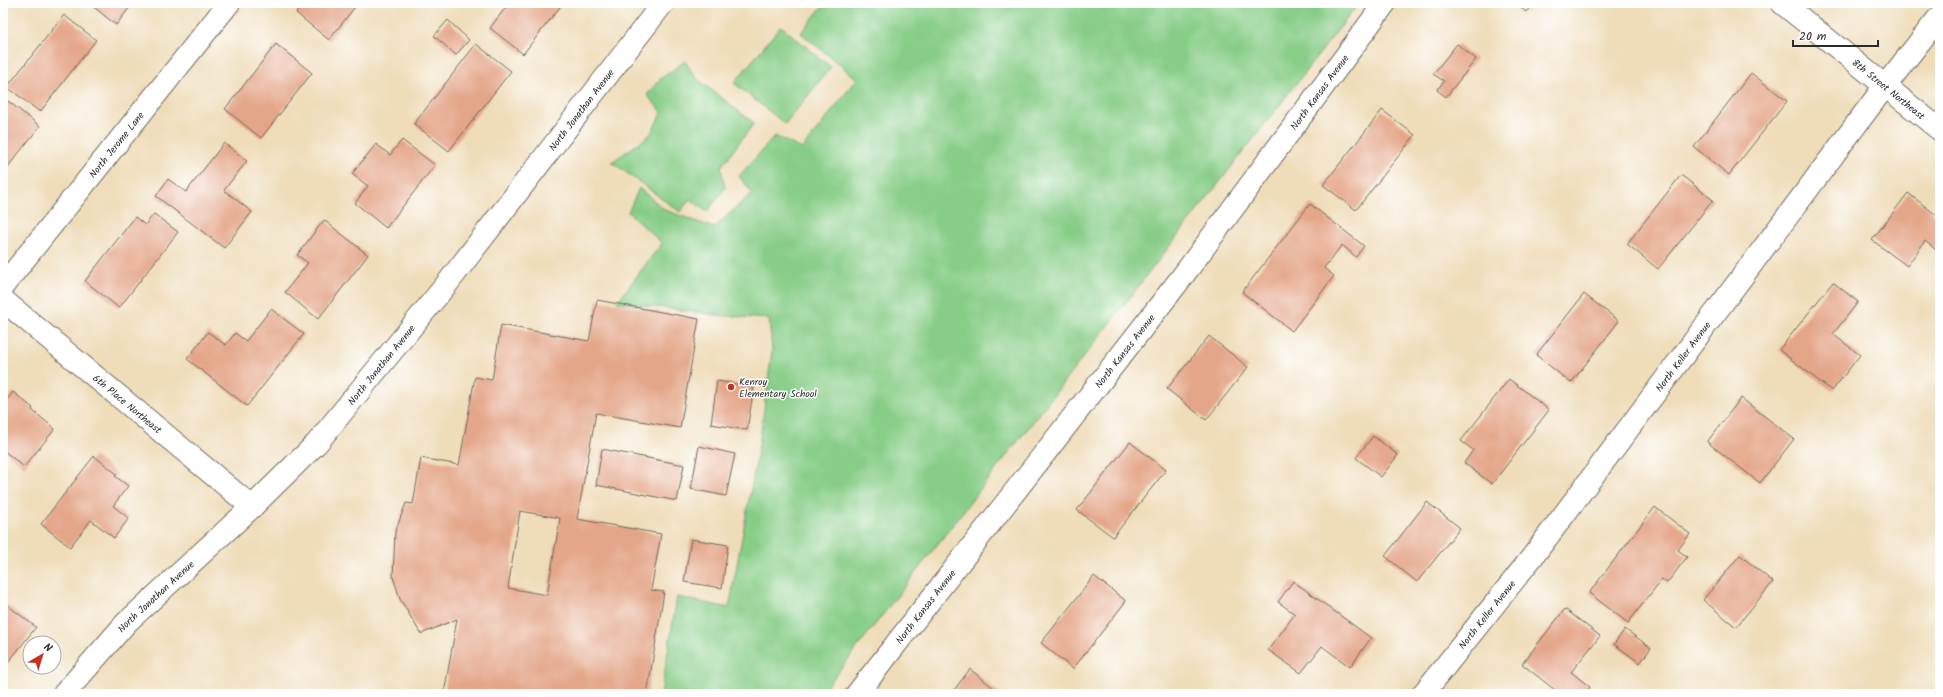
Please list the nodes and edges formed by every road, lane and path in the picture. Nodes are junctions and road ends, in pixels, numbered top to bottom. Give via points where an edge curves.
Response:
1 (229, 3) edge
2 (663, 3) edge
3 (1385, 3) edge
4 (1782, 3) edge
5 (1940, 16) edge
6 (1885, 86) junction
7 (1940, 130) edge
8 (3, 286) edge
9 (3, 300) edge
10 (252, 507) junction
11 (64, 694) edge
12 (857, 694) edge
13 (1423, 694) edge

1 - 8 street, North Jerome Lane
2 - 10 street, North Jonathan Avenue via 450,280 317,443
3 - 12 street, North Kansas Avenue via 1182,277
4 - 6 street, 8th Street Northeast
5 - 6 street, North Keller Avenue
6 - 7 street, 8th Street Northeast
6 - 13 street, North Keller Avenue via 1533,556
9 - 10 street, 6th Place Northeast
10 - 11 street, North Jonathan Avenue via 126,623

